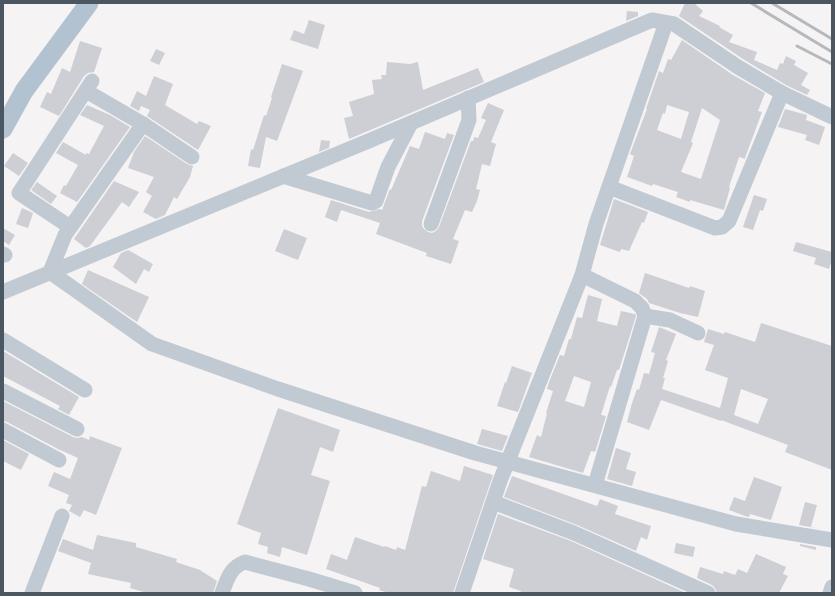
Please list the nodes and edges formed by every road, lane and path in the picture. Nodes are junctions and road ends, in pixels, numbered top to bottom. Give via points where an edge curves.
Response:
1 (89, 3) edge
2 (666, 23) junction
3 (782, 93) junction
4 (468, 98) junction
5 (832, 117) edge
6 (411, 123) junction
7 (143, 124) junction
8 (3, 129) edge
9 (192, 157) dead end
10 (283, 176) junction
11 (609, 187) junction
12 (431, 224) dead end
13 (70, 227) junction
14 (50, 272) junction
15 (582, 275) junction
16 (3, 292) edge
17 (645, 316) junction
18 (698, 333) dead end
19 (3, 340) edge
20 (85, 390) dead end
21 (3, 391) edge
22 (77, 429) dead end
23 (3, 430) edge
24 (59, 460) dead end
25 (508, 462) junction
26 (595, 485) junction
27 (493, 502) junction
28 (62, 516) dead end
29 (832, 540) edge
30 (832, 587) edge
31 (32, 593) edge
32 (222, 593) edge
33 (355, 593) edge
34 (462, 593) edge
35 (708, 593) edge
36 (830, 593) edge

1 - 8 main road via 24,91
2 - 3 street via 674,24
2 - 4 street via 652,20
2 - 11 street
3 - 5 street
3 - 11 street via 729,221 725,225 715,228
4 - 6 street
4 - 12 street via 469,120
6 - 10 street
6 - 10 street via 388,167 376,201 372,203
7 - 9 street
7 - 13 street
7 - 13 street via 89,86 19,193
10 - 14 street
11 - 15 street
13 - 14 street via 64,235
14 - 16 street
14 - 25 street via 152,344 293,394
15 - 17 street via 634,301 642,308
15 - 25 street
17 - 18 street via 670,320
17 - 26 street
19 - 20 street
21 - 22 street
23 - 24 street
25 - 26 street
25 - 27 street
26 - 29 street via 736,524
27 - 34 street
27 - 35 street via 574,533
28 - 31 street
30 - 36 street
32 - 33 street via 229,573 245,562

